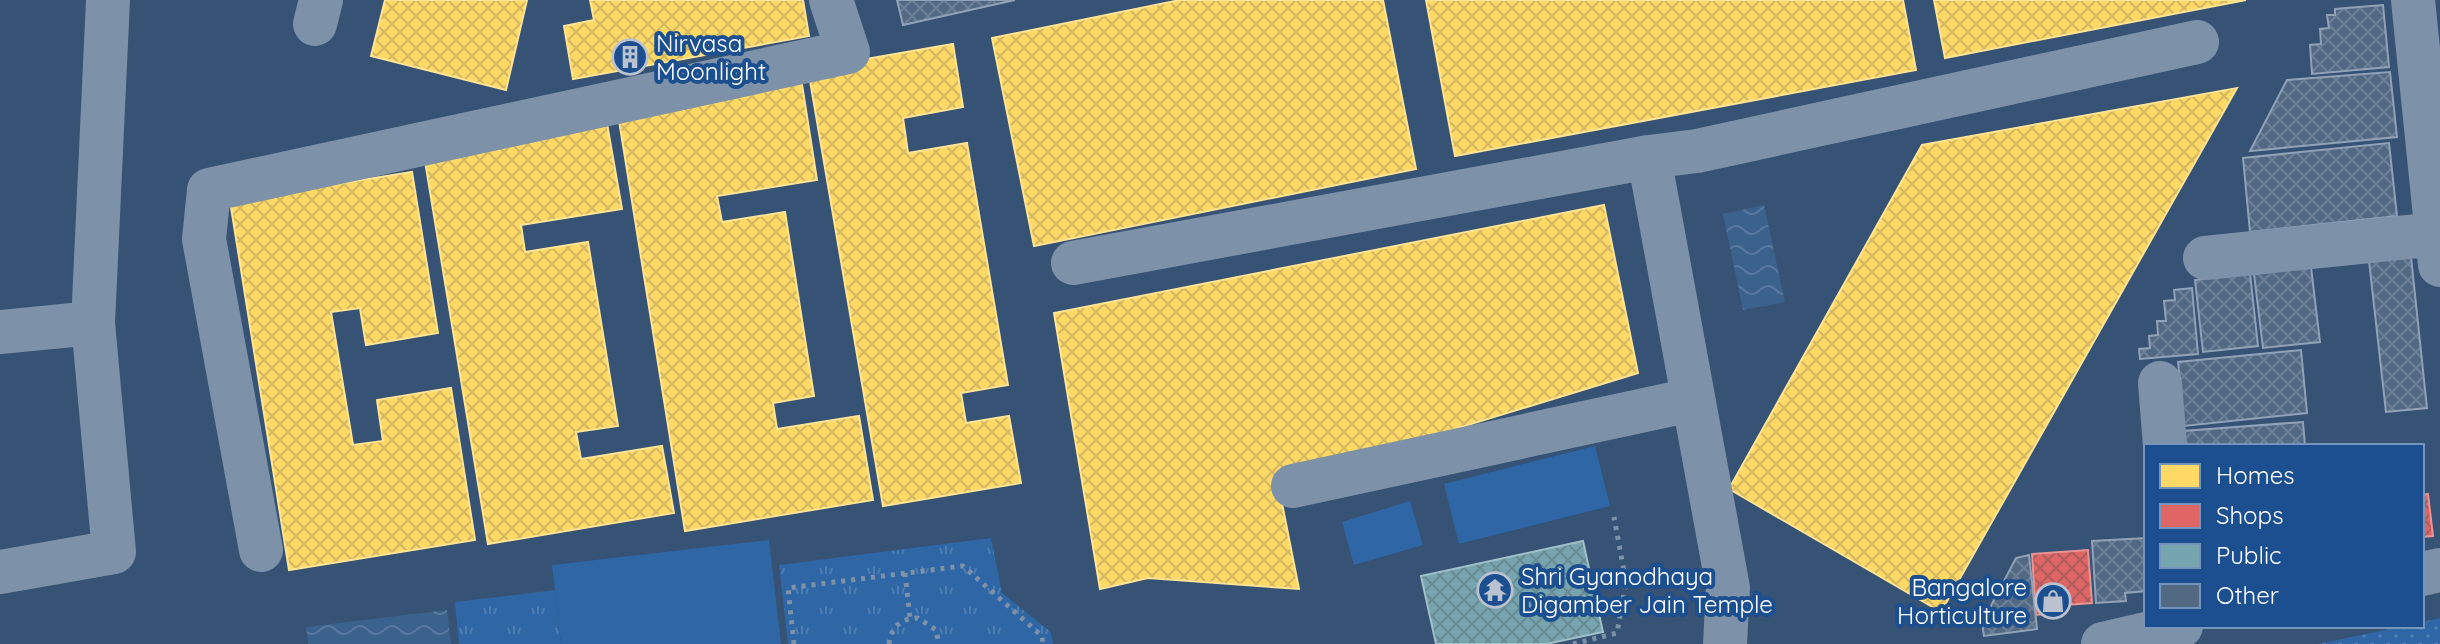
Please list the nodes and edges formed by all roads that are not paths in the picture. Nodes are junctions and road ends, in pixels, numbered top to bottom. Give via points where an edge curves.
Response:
1 (108, 0) edge
2 (831, 0) edge
3 (2413, 0) edge
4 (2197, 42) dead end
5 (1649, 157) junction
6 (2438, 249) edge
7 (2205, 258) dead end
8 (1073, 263) dead end
9 (93, 323) junction
10 (0, 332) edge
11 (2160, 383) dead end
12 (1691, 400) junction
13 (2165, 444) edge
14 (1293, 486) dead end
15 (261, 550) dead end
16 (0, 572) edge
17 (1728, 588) junction
18 (2171, 628) edge
19 (1725, 644) edge
20 (1757, 644) edge
21 (2103, 644) edge

1 - 9 street
2 - 15 street via 848,52 209,190 204,239
3 - 6 street
4 - 5 street
5 - 8 street
5 - 12 street
6 - 7 street
9 - 10 street
9 - 16 street via 114,552
11 - 13 street
12 - 14 street
12 - 17 street
17 - 19 street
17 - 20 street
18 - 21 street

